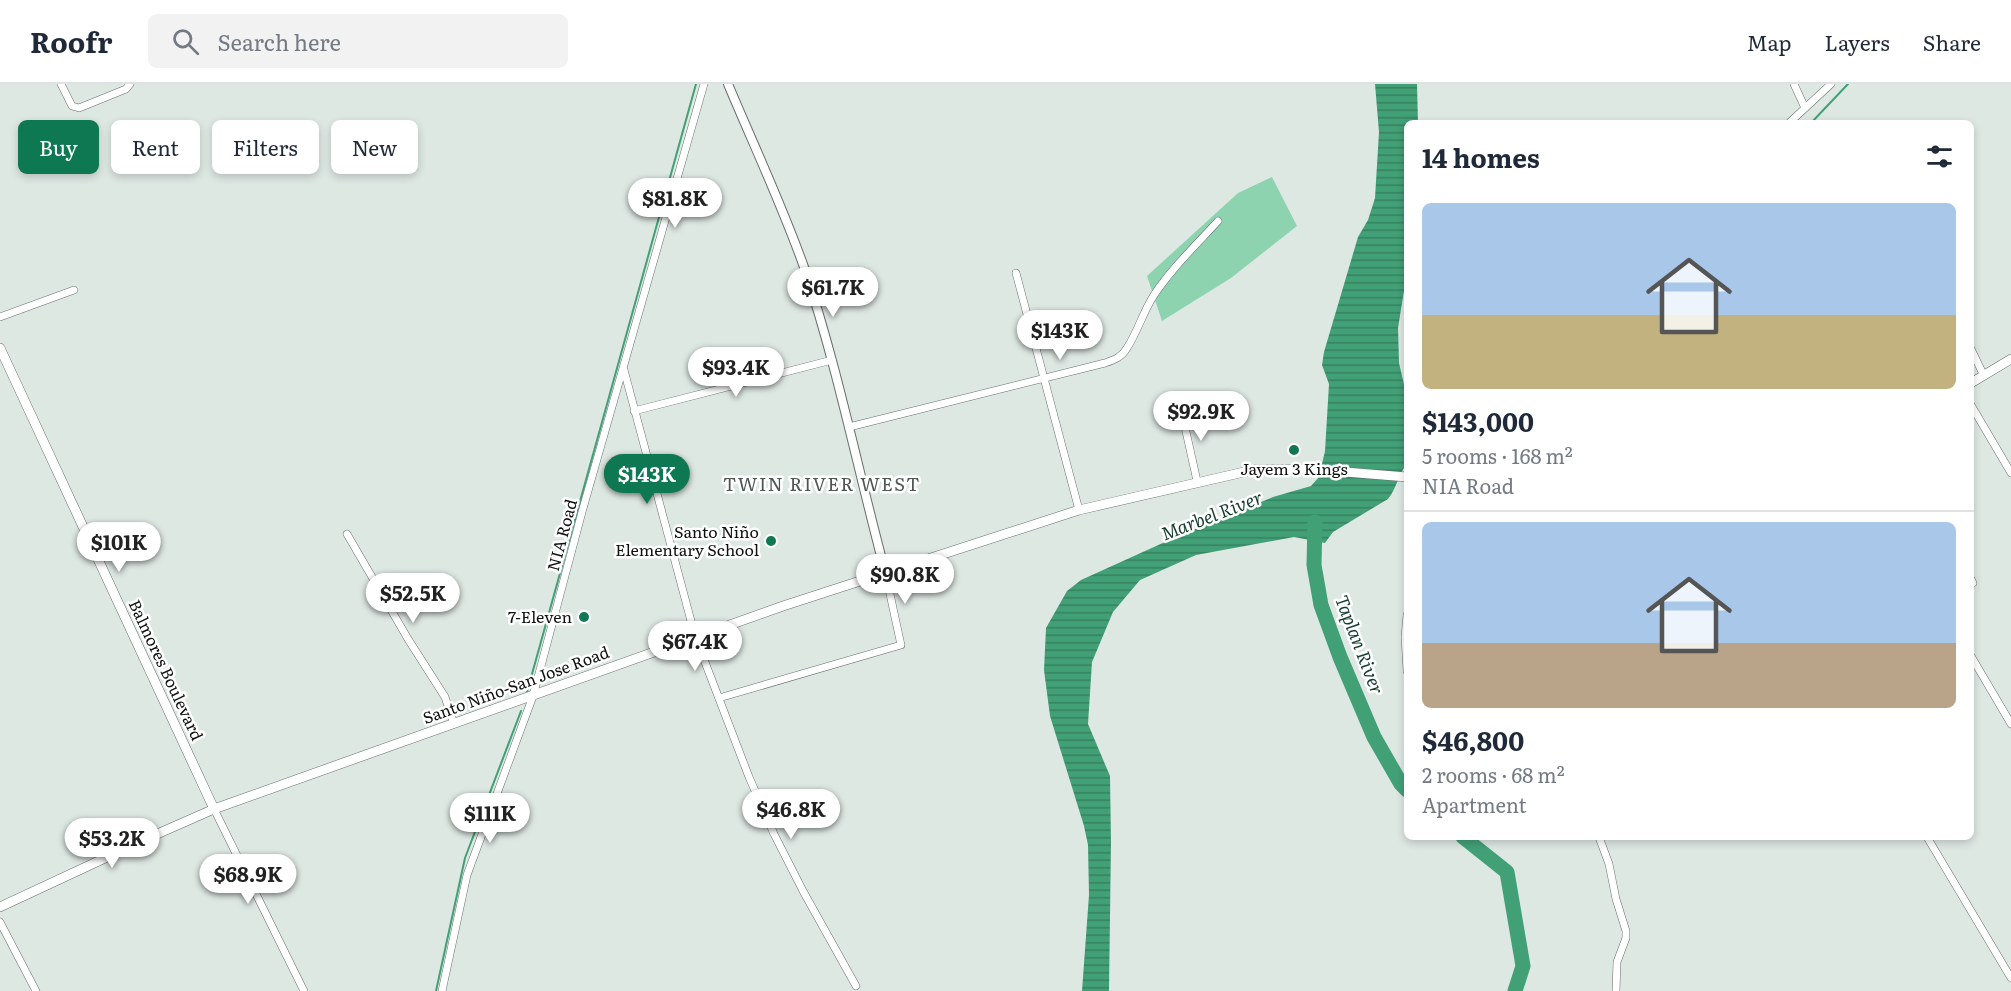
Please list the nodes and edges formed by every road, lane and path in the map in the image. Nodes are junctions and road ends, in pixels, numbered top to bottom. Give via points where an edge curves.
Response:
1 (61, 84) edge
2 (130, 84) edge
3 (704, 84) edge
4 (728, 84) edge
5 (1794, 84) edge
6 (1831, 84) edge
7 (1805, 108) junction
8 (1792, 120) edge
9 (1218, 221) dead end
10 (1016, 273) dead end
11 (74, 290) dead end
12 (0, 317) edge
13 (0, 348) edge
14 (1974, 355) edge
15 (2011, 359) edge
16 (832, 360) junction
17 (623, 368) junction
18 (1984, 375) junction
19 (1044, 378) junction
20 (1974, 381) edge
21 (1199, 400) dead end
22 (1974, 410) edge
23 (634, 411) junction
24 (849, 427) junction
25 (2011, 473) edge
26 (1404, 477) edge
27 (1197, 481) junction
28 (1079, 510) junction
29 (347, 534) dead end
30 (885, 571) junction
31 (695, 636) junction
32 (1974, 661) edge
33 (533, 696) junction
34 (719, 698) junction
35 (454, 724) junction
36 (2011, 724) edge
37 (214, 809) junction
38 (1600, 840) edge
39 (1929, 840) edge
40 (0, 907) edge
41 (0, 922) edge
42 (2011, 978) edge
43 (856, 986) dead end
44 (36, 991) edge
45 (304, 991) edge
46 (442, 991) edge
47 (1616, 991) edge

1 - 2 street via 72,106 79,108
3 - 17 street, NIA Road
4 - 16 street via 793,236
5 - 7 street
6 - 7 street
7 - 8 street
9 - 19 street via 1170,273 1118,358
10 - 19 street
11 - 12 street
13 - 37 main road, Balmores Boulevard
14 - 18 street
15 - 18 main road
16 - 23 street
16 - 24 street
17 - 23 street
17 - 33 street, NIA Road
18 - 20 main road
19 - 24 street
19 - 28 street
21 - 27 street via 1186,410 1183,418
22 - 25 street
23 - 31 street
24 - 30 street
26 - 27 main road, Santo Niño-San Jose Road via 1257,469
27 - 28 main road, Santo Niño-San Jose Road
28 - 30 main road, Santo Niño-San Jose Road
29 - 35 street via 445,697
30 - 31 main road, Santo Niño-San Jose Road
30 - 34 street via 901,645
31 - 33 main road, Santo Niño-San Jose Road
31 - 34 street
32 - 36 street
33 - 35 main road, Santo Niño-San Jose Road
33 - 46 street, NIA Road via 470,866
34 - 43 street via 774,834
35 - 37 main road, Santo Niño-San Jose Road
37 - 40 main road, Santo Niño-San Jose Road
37 - 45 street
38 - 47 street via 1626,931 1617,962
39 - 42 street
41 - 44 street

